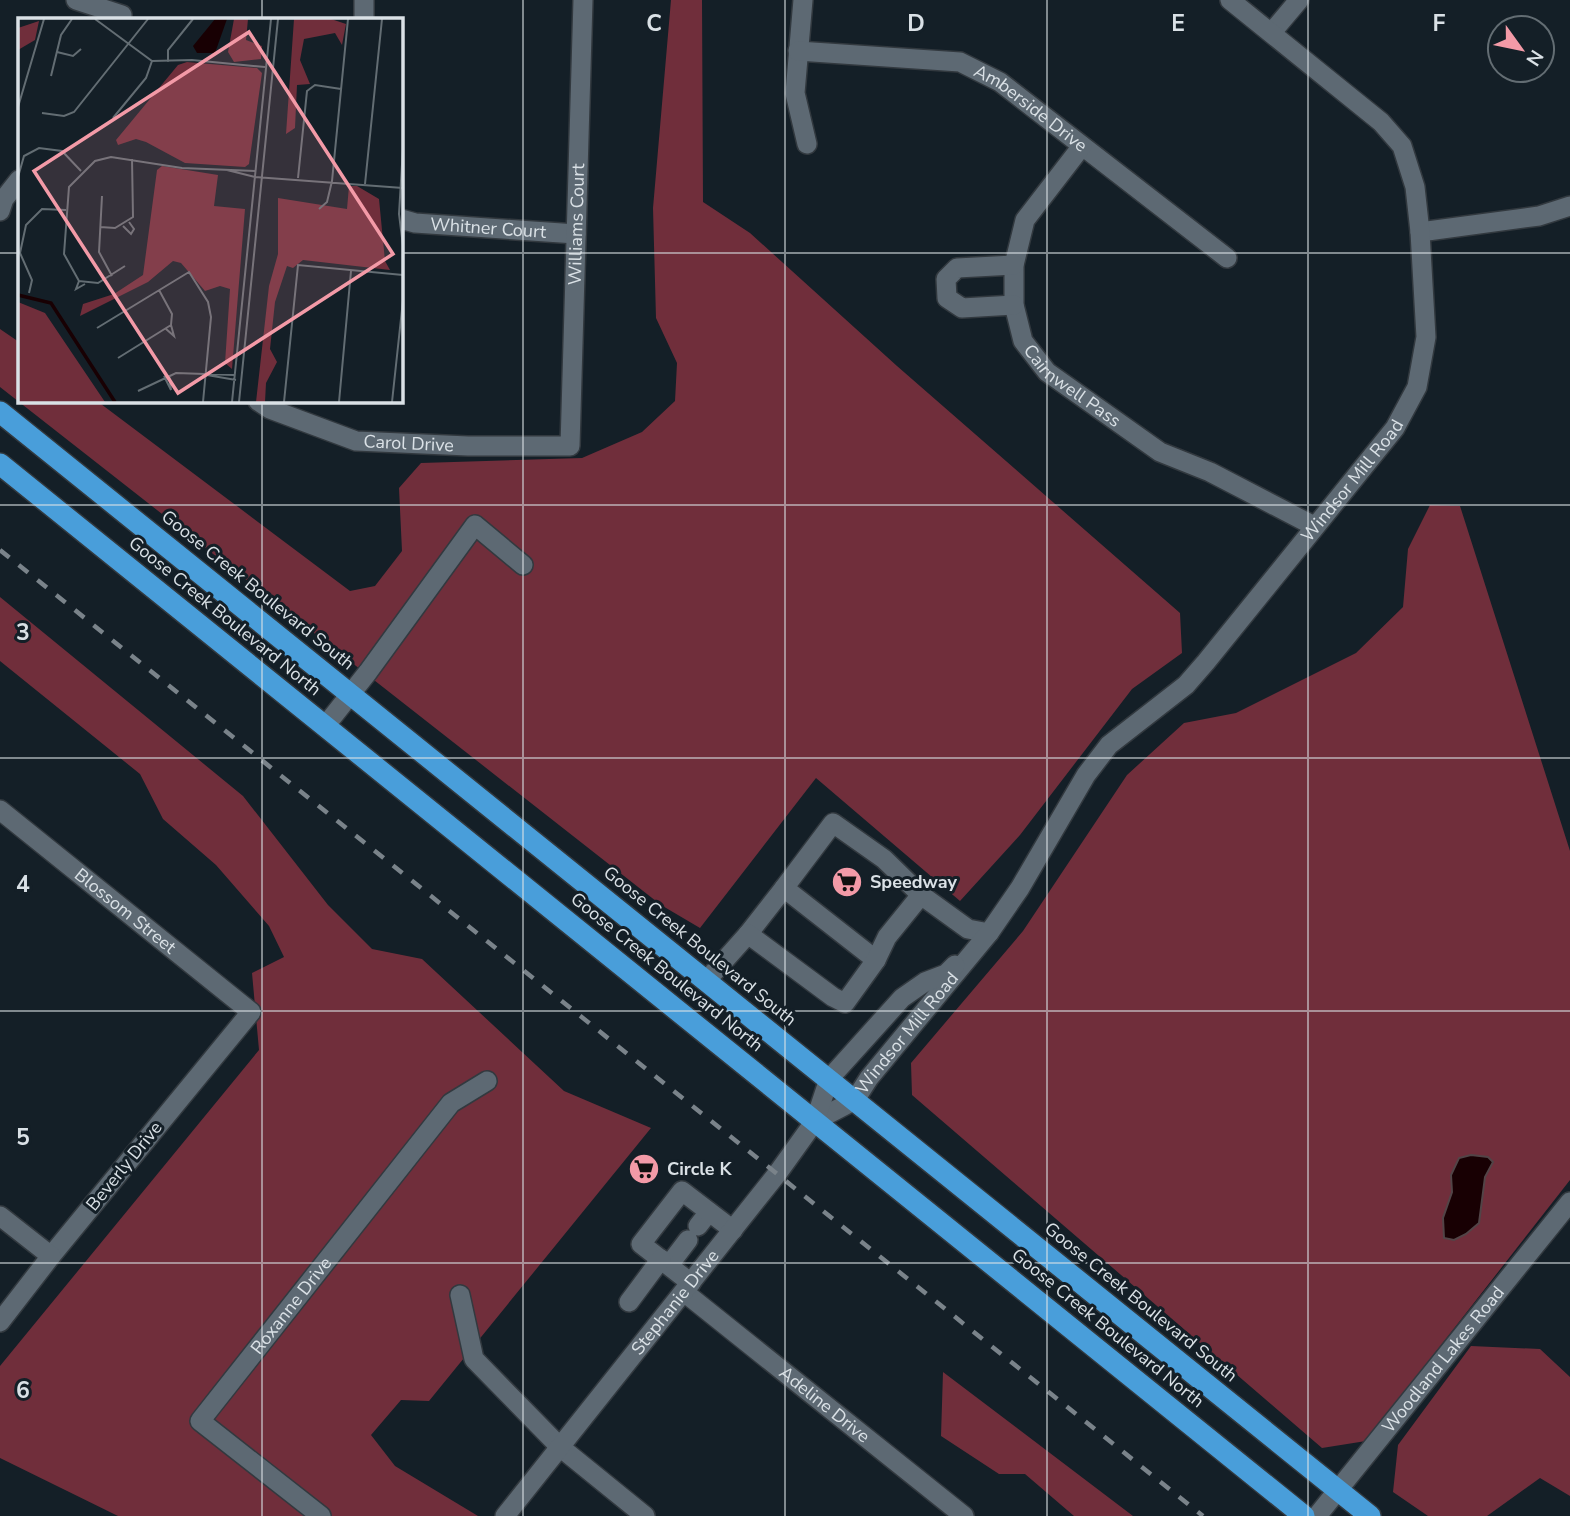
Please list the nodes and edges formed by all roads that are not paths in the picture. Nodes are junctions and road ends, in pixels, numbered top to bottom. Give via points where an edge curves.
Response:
1 (76, 0) edge
2 (364, 0) edge
3 (583, 0) edge
4 (803, 0) edge
5 (1230, 0) edge
6 (1299, 0) edge
7 (123, 11) edge
8 (364, 18) edge
9 (1272, 32) junction
10 (798, 51) junction
11 (807, 144) dead end
12 (1082, 146) junction
13 (18, 182) edge
14 (5, 204) edge
15 (1570, 206) edge
16 (402, 219) edge
17 (1420, 232) junction
18 (576, 234) junction
19 (1227, 258) dead end
20 (1014, 265) junction
21 (1014, 305) junction
22 (260, 402) edge
23 (0, 412) edge
24 (570, 446) joint
25 (0, 464) edge
26 (1314, 526) junction
27 (523, 565) dead end
28 (351, 694) junction
29 (326, 726) junction
30 (0, 810) edge
31 (784, 888) junction
32 (921, 895) junction
33 (989, 933) junction
34 (748, 934) junction
35 (876, 960) junction
36 (707, 981) junction
37 (251, 1012) joint
38 (829, 1079) junction
39 (487, 1081) dead end
40 (855, 1100) junction
41 (815, 1121) junction
42 (1570, 1202) edge
43 (0, 1216) edge
44 (698, 1226) junction
45 (733, 1230) junction
46 (51, 1256) junction
47 (665, 1262) junction
48 (688, 1287) junction
49 (460, 1295) dead end
50 (629, 1302) dead end
51 (0, 1322) edge
52 (560, 1447) junction
53 (1338, 1490) junction
54 (321, 1516) edge
55 (505, 1516) edge
56 (645, 1516) edge
57 (964, 1516) edge
58 (1304, 1516) edge
59 (1317, 1516) edge
60 (1370, 1516) edge

1 - 7 street
2 - 8 street
3 - 18 street, Williams Court
4 - 10 street
5 - 9 street, Windsor Mill Road
6 - 9 street
9 - 17 street, Windsor Mill Road via 1381,121 1402,146 1415,187
10 - 11 street via 795,93
10 - 12 street, Amberside Drive via 960,62 1000,82
12 - 19 street, Amberside Drive
12 - 20 street, Cairnwell Pass via 1025,220
13 - 14 street
15 - 17 street via 1539,216
16 - 18 street, Whitner Court
17 - 26 street, Windsor Mill Road via 1426,337 1417,387 1395,428
18 - 24 street, Williams Court
20 - 21 street, Cairnwell Pass
20 - 21 street via 957,268 946,279 947,298 962,308
21 - 26 street, Cairnwell Pass via 1023,341 1046,372 1160,452 1210,471
22 - 24 street, Carol Drive via 356,441
23 - 28 highway, Goose Creek Boulevard South
25 - 29 highway, Goose Creek Boulevard North
26 - 33 street, Windsor Mill Road via 1186,685 1109,745
27 - 28 street via 475,526
28 - 29 street
28 - 36 highway, Goose Creek Boulevard South
29 - 41 highway, Goose Creek Boulevard North
30 - 37 street, Blossom Street
31 - 32 street via 833,823 884,859
31 - 34 street
31 - 35 street
32 - 33 street via 968,929
32 - 35 street via 887,937
33 - 38 street, Windsor Mill Road via 946,974 902,998
33 - 40 street, Windsor Mill Road
34 - 35 street via 845,1003
34 - 36 street
36 - 38 highway, Goose Creek Boulevard South
37 - 46 street, Beverly Drive
38 - 40 highway, Goose Creek Boulevard South
38 - 41 street, Stephanie Drive
39 - 54 street, Roxanne Drive via 451,1103 200,1421
40 - 41 street, Windsor Mill Road
40 - 53 highway, Goose Creek Boulevard South
41 - 45 street, Stephanie Drive
41 - 58 highway, Goose Creek Boulevard North
42 - 53 street, Woodland Lakes Road
43 - 46 street
44 - 45 street
44 - 47 street
44 - 47 street, Adeline Drive via 682,1191 641,1244
45 - 48 street, Stephanie Drive
46 - 51 street, Beverly Drive
47 - 48 street, Adeline Drive
47 - 50 street
48 - 52 street, Stephanie Drive
48 - 57 street, Adeline Drive
49 - 52 street via 474,1359
52 - 55 street, Stephanie Drive
52 - 56 street
53 - 59 street, Woodland Lakes Road
53 - 60 highway, Goose Creek Boulevard South

